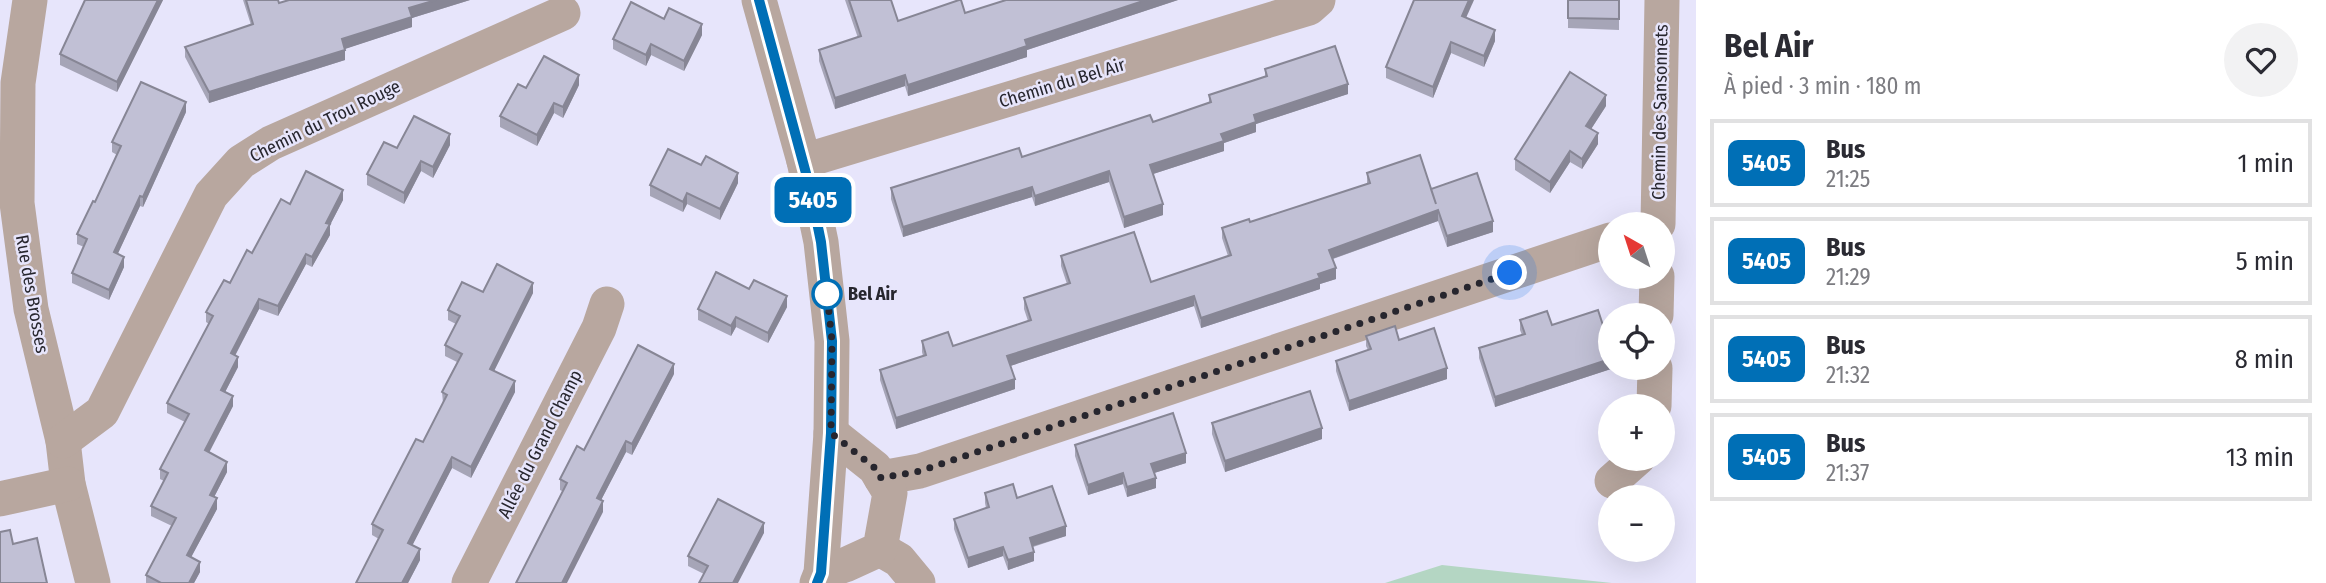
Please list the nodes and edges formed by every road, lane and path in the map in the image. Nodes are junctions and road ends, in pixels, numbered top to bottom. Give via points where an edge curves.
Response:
1 (30, 0) edge
2 (760, 0) edge
3 (1318, 0) edge
4 (1662, 0) edge
5 (563, 13) dead end
6 (804, 161) junction
7 (1658, 212) edge
8 (1598, 244) edge
9 (607, 304) dead end
10 (831, 433) junction
11 (63, 441) junction
12 (1623, 471) edge
13 (881, 478) junction
14 (1612, 481) dead end
15 (68, 484) junction
16 (0, 499) edge
17 (880, 549) junction
18 (819, 578) edge
19 (93, 583) edge
20 (469, 583) edge
21 (918, 583) edge

1 - 11 street, Rue des Brosses via 18,83 18,203 31,309
2 - 6 street
3 - 6 street, Chemin du Bel Air via 1310,8
4 - 7 street, Chemin des Sansonnets
5 - 11 street, Chemin du Trou Rouge via 294,133 241,162 211,195 102,412
6 - 10 street via 821,242 832,341
8 - 13 street via 920,471
9 - 20 street, Allée du Grand Champ
10 - 13 street
10 - 18 street
11 - 15 street, Rue des Brosses
12 - 14 street
13 - 17 street via 890,493
15 - 16 street
15 - 19 street, Rue des Brosses
17 - 18 street
17 - 21 street via 900,560

